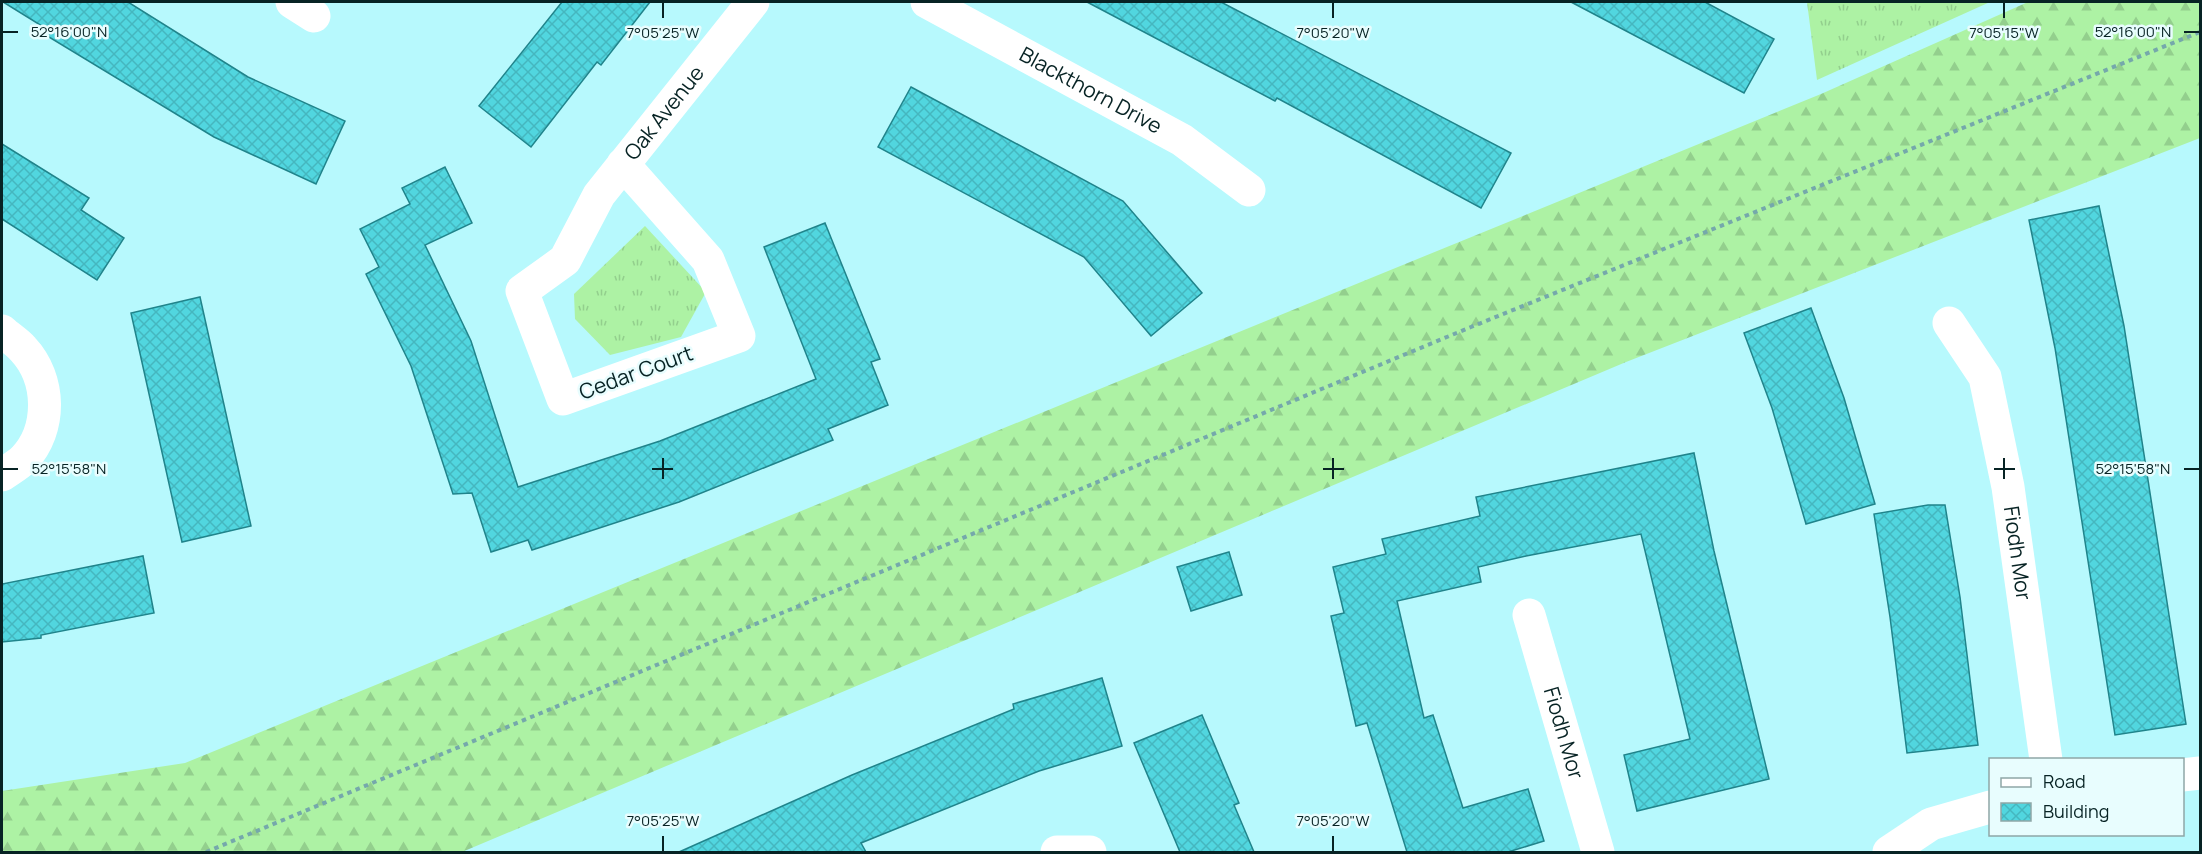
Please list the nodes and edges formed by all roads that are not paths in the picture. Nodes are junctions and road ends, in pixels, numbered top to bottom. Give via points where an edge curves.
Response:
1 (753, 2) edge
2 (927, 2) edge
3 (623, 164) junction
4 (1249, 190) dead end
5 (599, 195) joint
6 (1949, 323) dead end
7 (2, 331) edge
8 (2, 475) edge
9 (1530, 615) dead end
10 (2046, 758) edge
11 (2200, 773) edge
12 (2184, 775) edge
13 (1989, 807) edge
14 (1057, 852) edge
15 (1090, 852) edge
16 (1598, 852) edge
17 (1889, 852) edge

1 - 3 street, Oak Avenue
2 - 4 street, Blackthorn Drive via 1182,140
3 - 5 street, Oak Avenue
3 - 5 street, Cedar Court via 708,260 739,336 563,399 522,291 565,260
6 - 10 street, Fiodh Mor via 1985,377 2008,487
7 - 8 street via 24,349 41,380 46,410 37,438 24,459
9 - 16 street, Fiodh Mor
11 - 12 street
13 - 17 street via 1931,824
14 - 15 street

